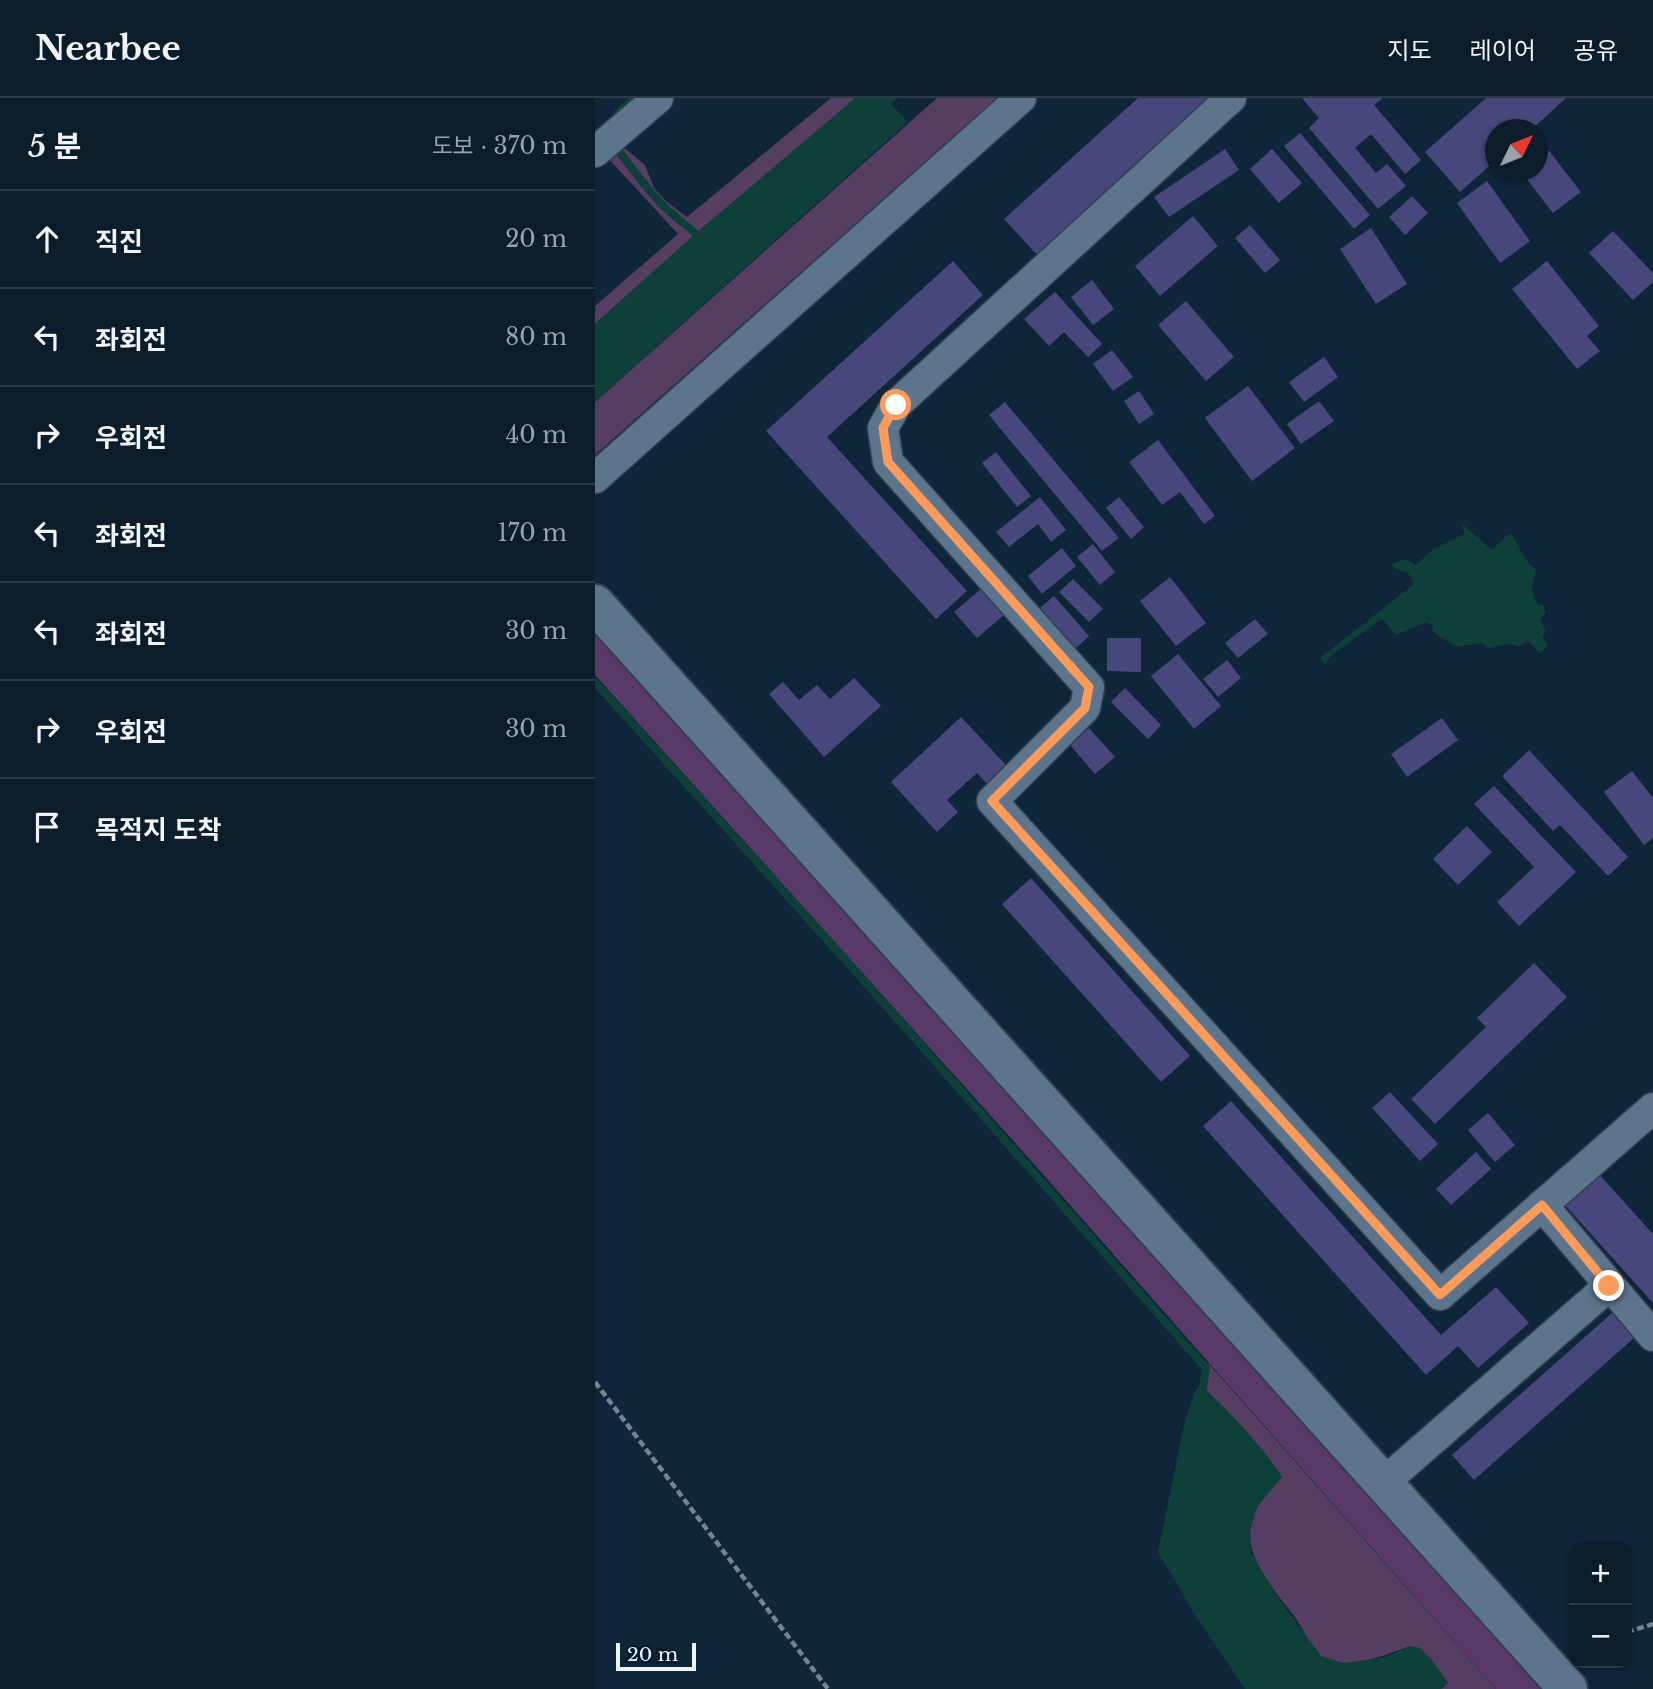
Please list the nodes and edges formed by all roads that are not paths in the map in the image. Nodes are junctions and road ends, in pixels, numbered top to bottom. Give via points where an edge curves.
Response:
1 (658, 98) edge
2 (1021, 98) edge
3 (1231, 98) edge
4 (595, 152) edge
5 (595, 478) edge
6 (595, 604) edge
7 (1653, 1108) edge
8 (1542, 1205) junction
9 (1609, 1286) junction
10 (1653, 1336) edge
11 (1382, 1484) junction
12 (1568, 1689) edge

1 - 4 street
2 - 5 street
3 - 8 street via 896,405 883,428 888,462 1089,687 1085,708 992,801 1440,1295
6 - 11 main road
7 - 8 street
8 - 9 street
9 - 10 street
9 - 11 street
11 - 12 main road

